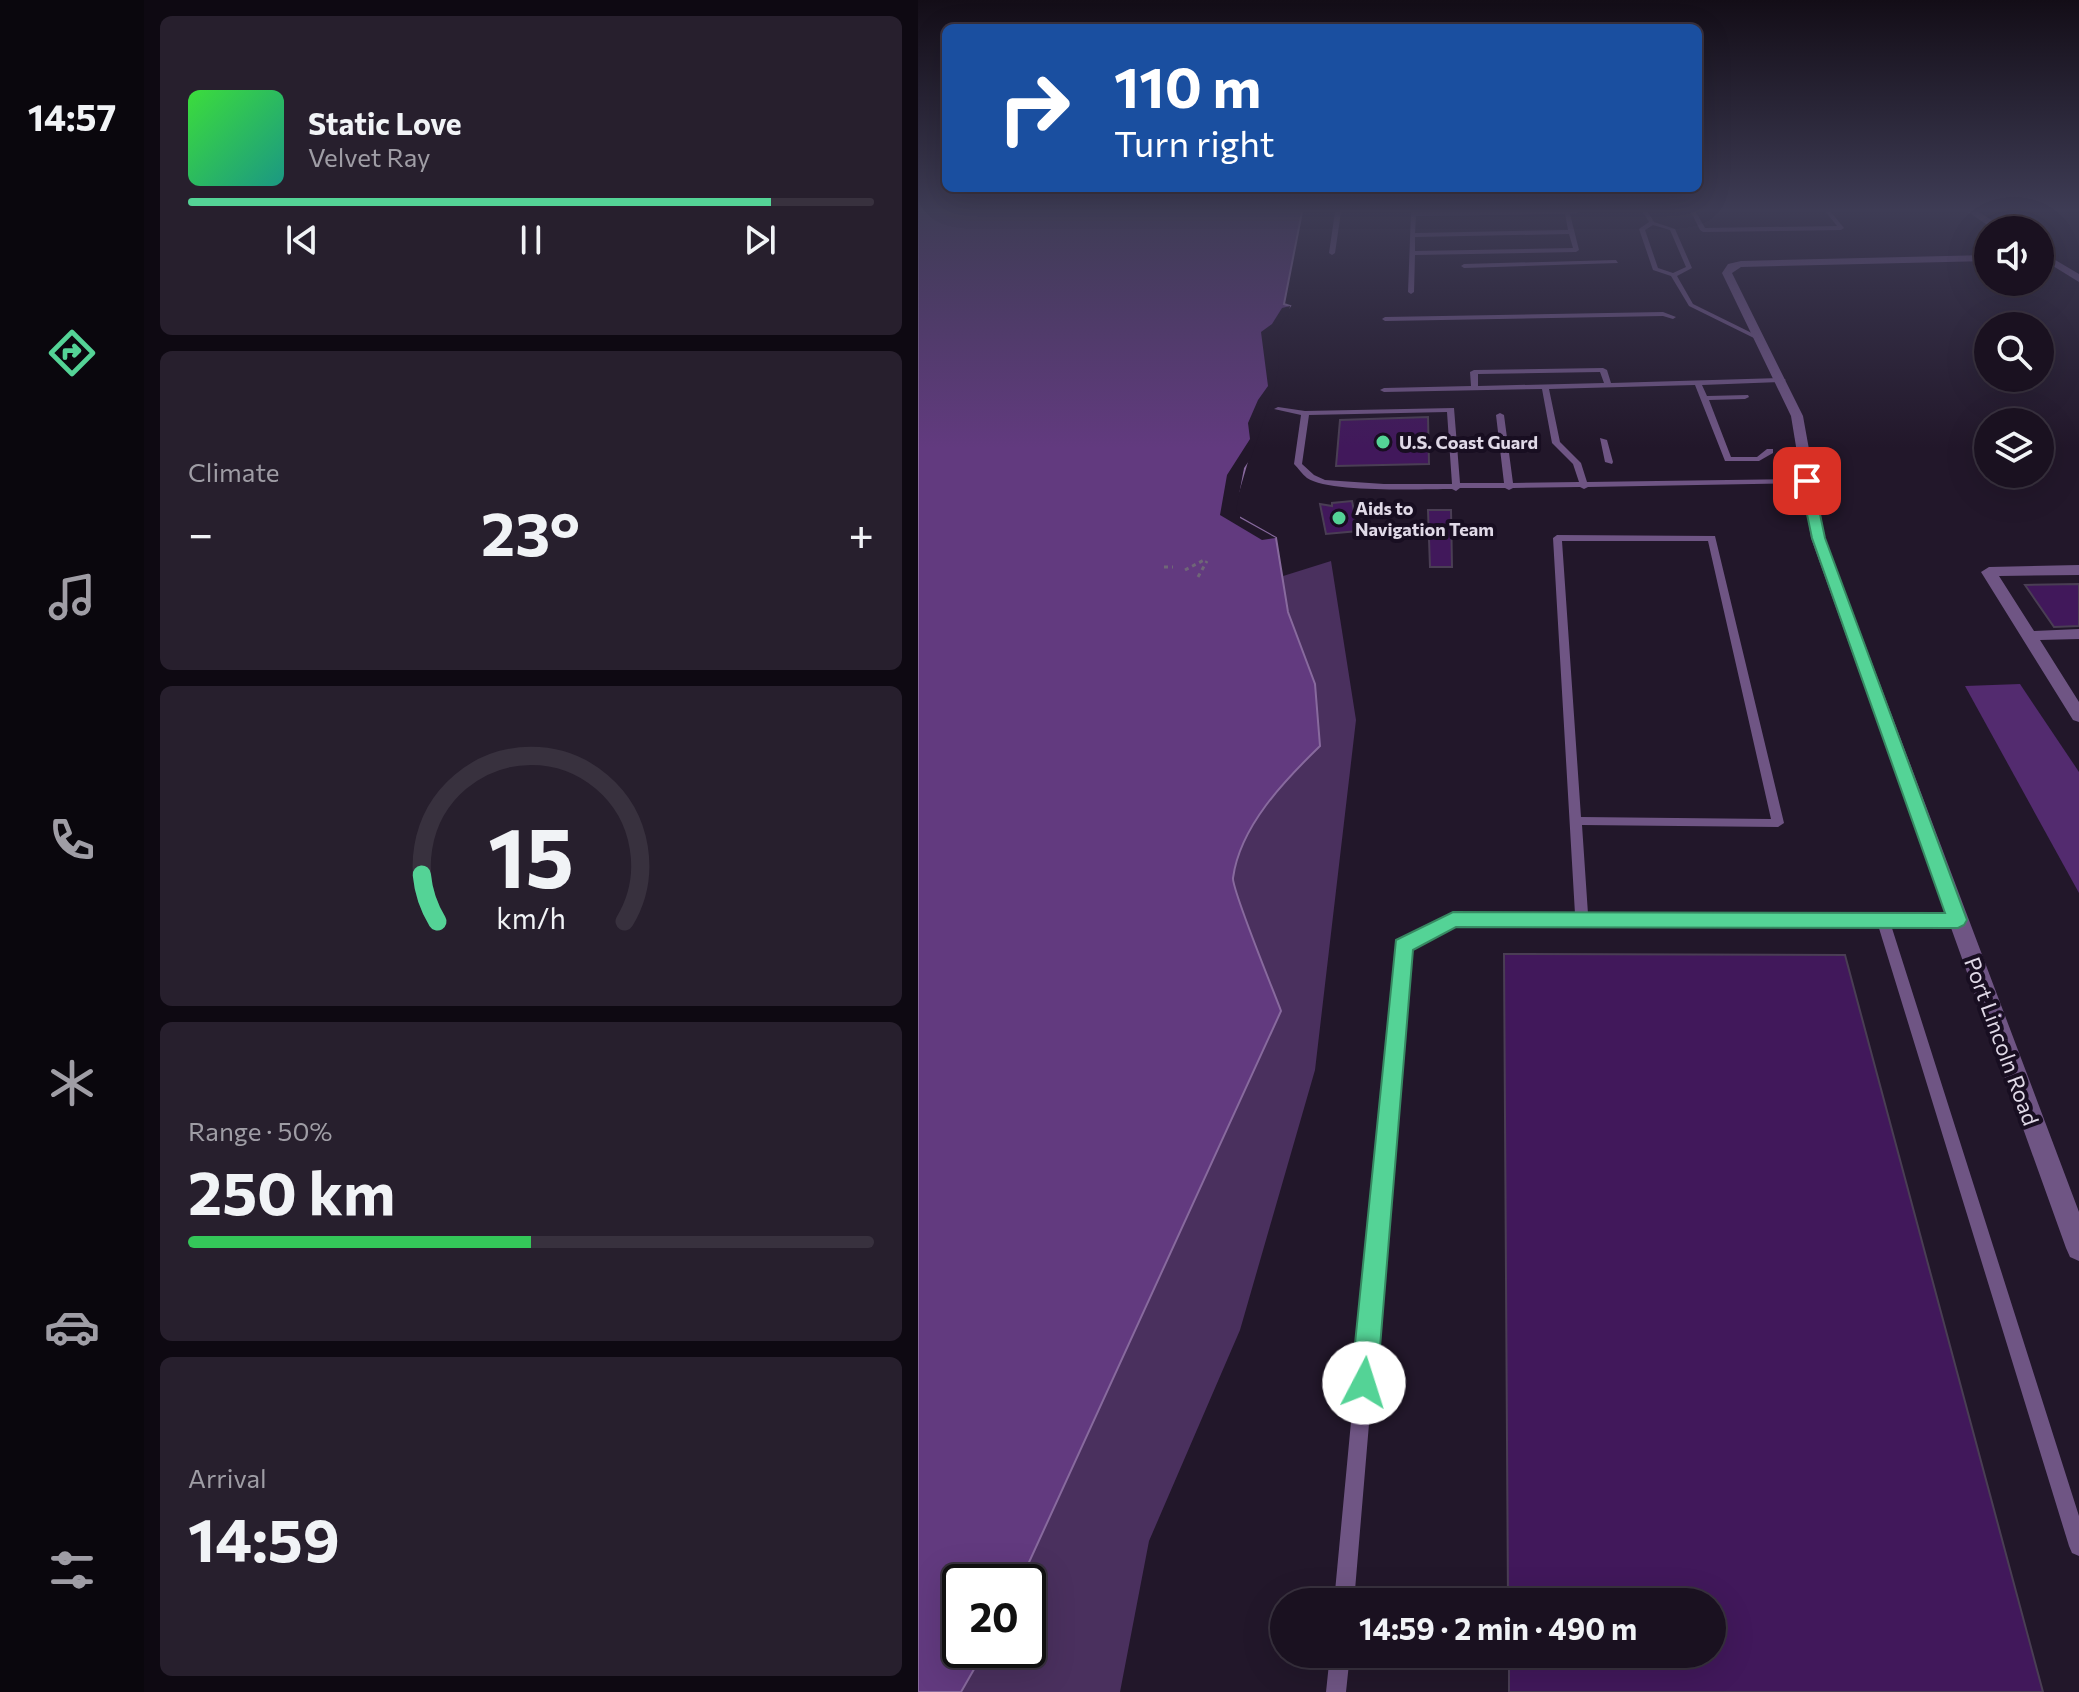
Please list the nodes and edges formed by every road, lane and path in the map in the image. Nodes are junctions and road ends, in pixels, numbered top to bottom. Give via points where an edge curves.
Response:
1 (1683, 291) edge
2 (1736, 291) edge
3 (1673, 317) dead end
4 (1385, 319) dead end
5 (1762, 340) junction
6 (1782, 380) junction
7 (1698, 383) junction
8 (1608, 385) junction
9 (1545, 387) junction
10 (1475, 389) junction
11 (1384, 390) dead end
12 (1745, 397) dead end
13 (1704, 398) junction
14 (1278, 409) dead end
15 (1305, 413) junction
16 (1500, 415) dead end
17 (1603, 440) dead end
18 (1770, 451) dead end
19 (1609, 462) dead end
20 (1807, 481) junction
21 (1584, 486) junction
22 (1509, 487) junction
23 (1456, 488) junction
24 (1164, 567) dead end
25 (1173, 567) dead end
26 (1185, 570) dead end
27 (2079, 570) edge
28 (1198, 577) dead end
29 (2079, 634) edge
30 (2028, 636) junction
31 (2079, 716) edge
32 (1575, 821) junction
33 (1582, 920) junction
34 (1958, 920) junction
35 (1883, 921) junction
36 (2079, 1248) edge
37 (2079, 1546) edge
38 (1345, 1588) edge
39 (1339, 1668) edge
40 (1336, 1692) edge

1 - 5 lane via 1691,305
2 - 5 street, Port Lincoln Road
3 - 4 lane
5 - 6 street, Port Lincoln Road
6 - 7 lane
6 - 20 street, Port Lincoln Road via 1797,416
7 - 8 lane
7 - 13 lane
8 - 9 lane
8 - 10 lane via 1603,370 1474,372
9 - 10 lane
9 - 21 lane via 1556,443 1577,463
10 - 11 lane
12 - 13 lane
13 - 18 lane via 1728,459 1759,459
14 - 15 lane
15 - 23 lane via 1298,464 1311,477 1341,486
15 - 23 lane via 1451,410
16 - 22 lane
17 - 19 lane
20 - 21 lane
20 - 34 street, Port Lincoln Road via 1818,538
21 - 22 lane
22 - 23 lane
24 - 25 path
26 - 28 path via 1206,560
27 - 30 street via 1989,572
29 - 30 street
30 - 31 street
32 - 32 lane via 1557,538 1712,538 1778,823
32 - 33 lane
33 - 35 lane
33 - 38 lane via 1453,919 1403,946
34 - 35 lane
34 - 36 street, Port Lincoln Road
35 - 37 lane
39 - 40 lane

